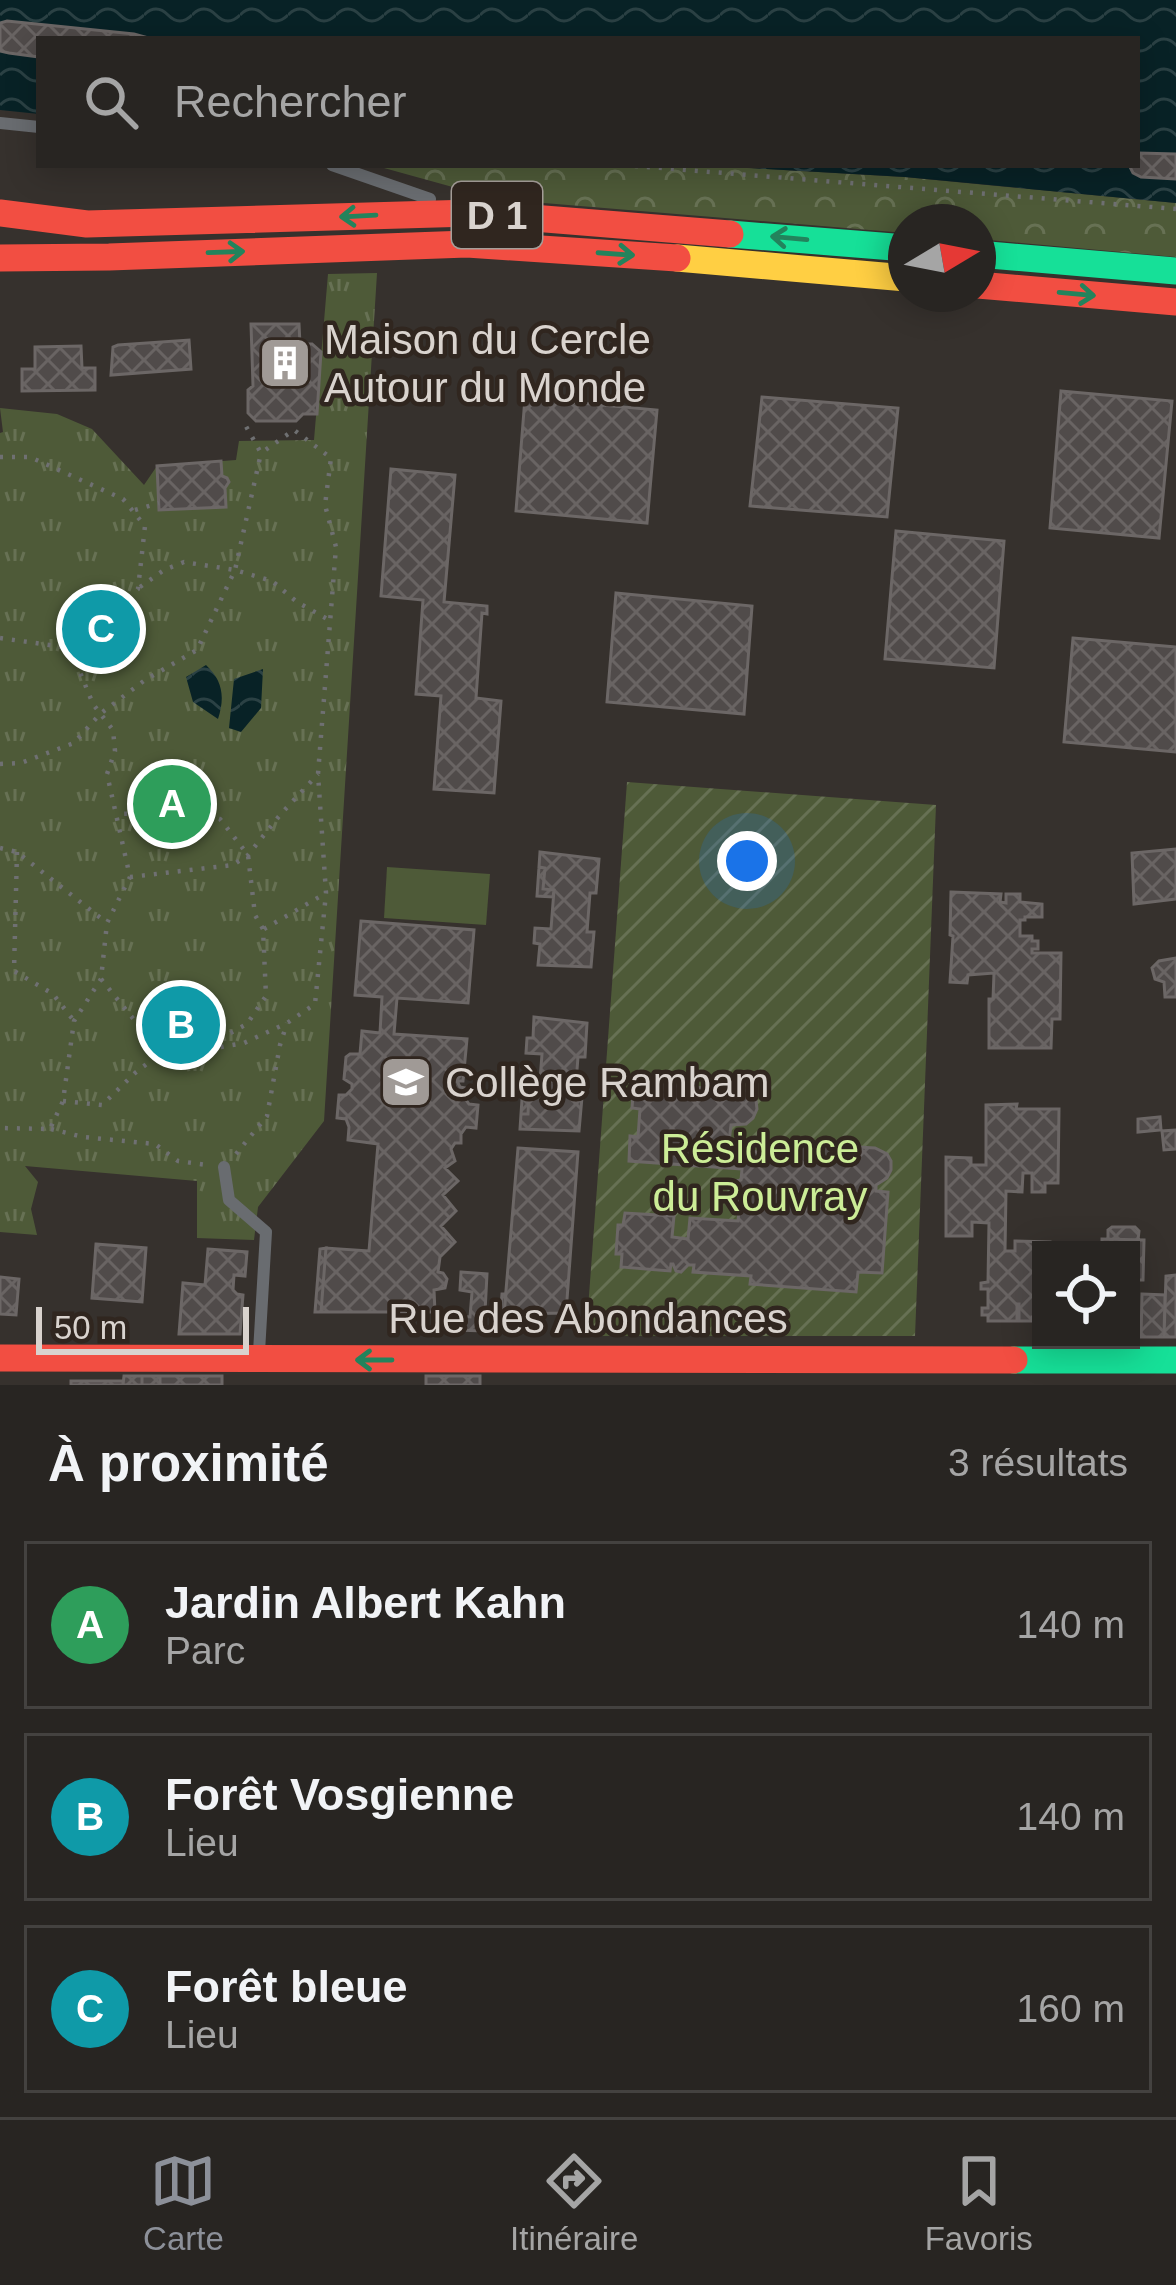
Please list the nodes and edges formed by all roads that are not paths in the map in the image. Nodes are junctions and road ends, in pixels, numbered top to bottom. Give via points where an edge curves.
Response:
1 (0, 123) edge
2 (36, 128) edge
3 (341, 168) edge
4 (0, 213) edge
5 (471, 213) junction
6 (87, 224) junction
7 (0, 232) edge
8 (888, 247) edge
9 (996, 256) edge
10 (110, 257) junction
11 (0, 258) edge
12 (1176, 271) edge
13 (888, 276) edge
14 (0, 284) edge
15 (996, 287) edge
16 (1176, 302) edge
17 (224, 1167) road end
18 (0, 1358) edge
19 (259, 1360) junction
20 (1176, 1360) edge

1 - 2 lane
3 - 5 lane
4 - 6 main road, D 1
5 -> 6 main road, D 1
8 -> 5 main road, D 1
6 - 7 main road
9 - 12 main road
10 - 11 main road, D 1
10 -> 13 main road, D 1 via 467,244
10 - 14 main road
15 -> 16 main road
17 - 19 lane via 229,1200 266,1232
18 - 19 main road, Rue des Abondances
20 -> 19 main road, Rue des Abondances

